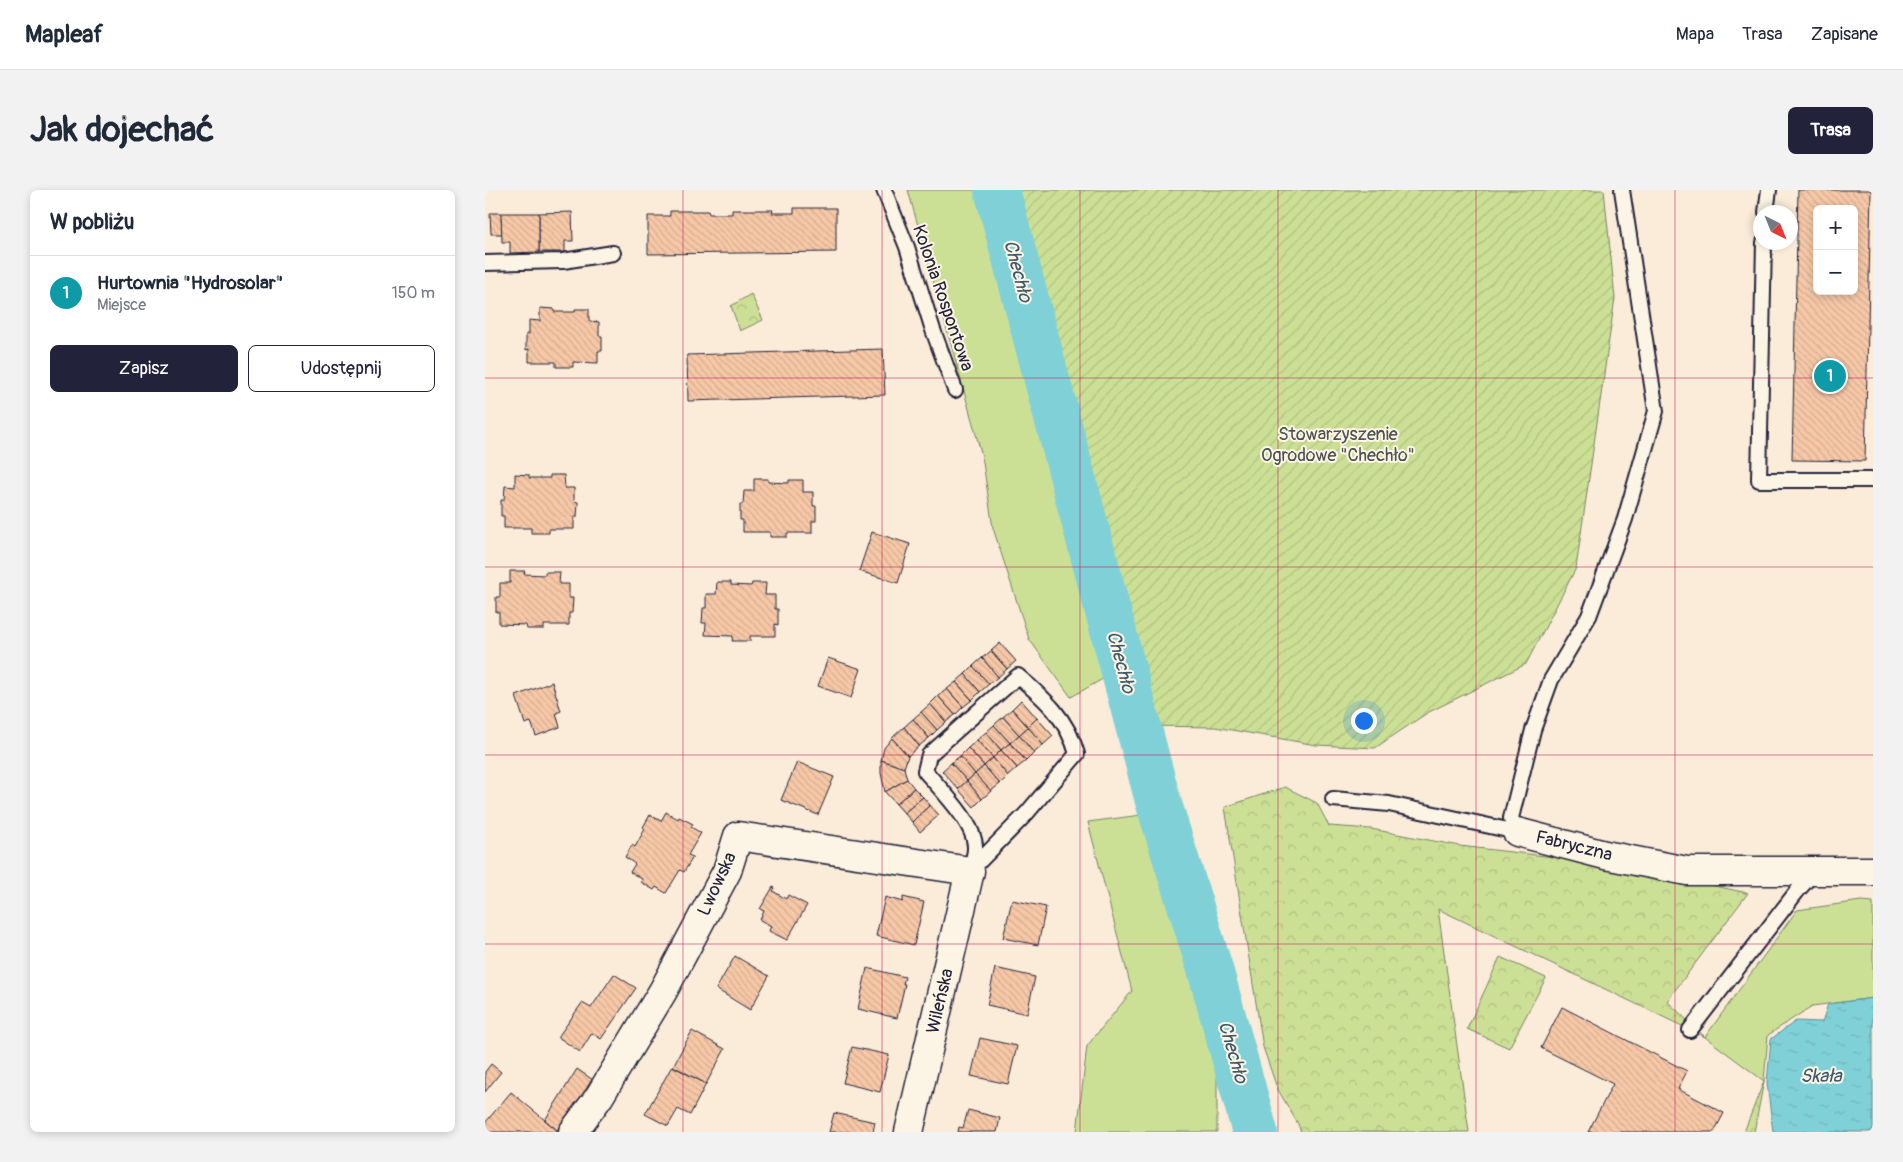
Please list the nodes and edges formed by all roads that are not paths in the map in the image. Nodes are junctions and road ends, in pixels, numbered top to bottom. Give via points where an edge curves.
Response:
1 (884, 190) edge
2 (1622, 190) edge
3 (1769, 190) edge
4 (1768, 205) edge
5 (1763, 250) edge
6 (613, 253) dead end
7 (485, 263) edge
8 (955, 390) dead end
9 (1873, 480) edge
10 (1333, 799) dead end
11 (1517, 832) junction
12 (1817, 870) junction
13 (970, 871) junction
14 (1873, 871) edge
15 (1690, 1030) dead end
16 (573, 1132) edge
17 (909, 1132) edge

1 - 8 lane, Kolonia Rospontowa via 907,247
2 - 11 lane via 1656,410 1625,519 1589,616 1551,680 1533,730 1511,818
3 - 4 lane
5 - 9 lane via 1759,480
6 - 7 lane via 563,261
10 - 11 lane, Fabryczna via 1389,804
11 - 12 street, Fabryczna via 1605,855 1687,871
12 - 14 street, Fabryczna
12 - 15 lane
13 - 13 lane via 976,847 970,829 955,805 925,771 929,755 1018,676 1063,721 1077,754 1026,814
13 - 16 street, Lwowska via 738,836 727,872 663,991 599,1097
13 - 17 street, Wileńska

